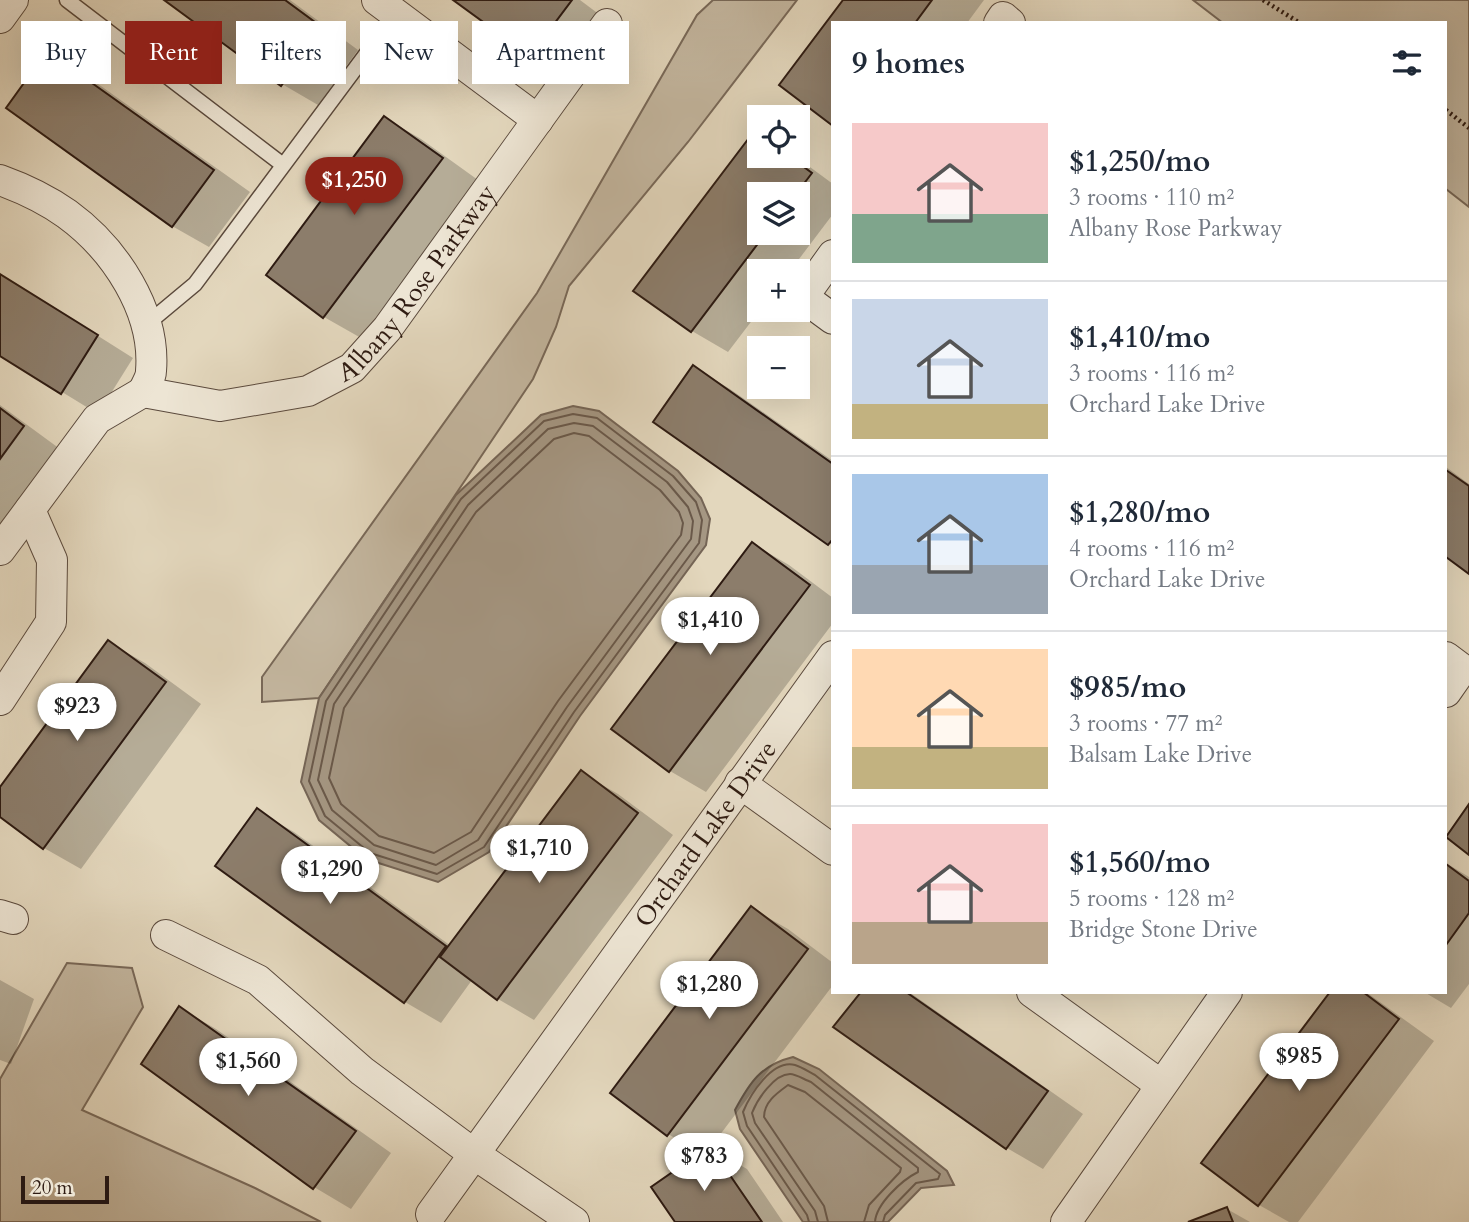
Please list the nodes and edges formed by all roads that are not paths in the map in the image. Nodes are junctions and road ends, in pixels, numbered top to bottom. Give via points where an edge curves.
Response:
1 (13, 0) edge
2 (66, 0) edge
3 (386, 7) edge
4 (0, 18) edge
5 (564, 84) edge
6 (538, 120) junction
7 (283, 165) junction
8 (0, 180) edge
9 (831, 258) edge
10 (831, 318) edge
11 (147, 324) junction
12 (143, 391) junction
13 (30, 510) junction
14 (0, 550) edge
15 (1447, 658) edge
16 (831, 659) edge
17 (1447, 691) edge
18 (0, 700) edge
19 (740, 783) junction
20 (831, 849) edge
21 (166, 935) dead end
22 (1035, 994) edge
23 (1226, 994) edge
24 (1161, 1085) junction
25 (474, 1154) junction
26 (431, 1214) dead end
27 (574, 1222) edge
28 (1066, 1222) edge

1 - 4 street
2 - 7 lane
3 - 6 street
3 - 7 lane
5 - 6 street, Albany Rose Parkway
6 - 12 street, Albany Rose Parkway via 387,329 352,368 309,391 220,406
7 - 11 lane via 195,284
8 - 11 street via 32,191 69,215 105,249 135,293
9 - 10 street via 803,297
11 - 12 street via 152,373
12 - 13 street via 97,419
13 - 14 street
13 - 18 street via 52,560 51,621
15 - 17 street via 1462,669
16 - 19 street, Orchard Lake Drive
19 - 20 street
19 - 25 street, Orchard Lake Drive
21 - 25 street via 258,980 362,1071
22 - 24 street
23 - 24 street
24 - 28 street
25 - 26 street, Orchard Lake Drive
25 - 27 street

